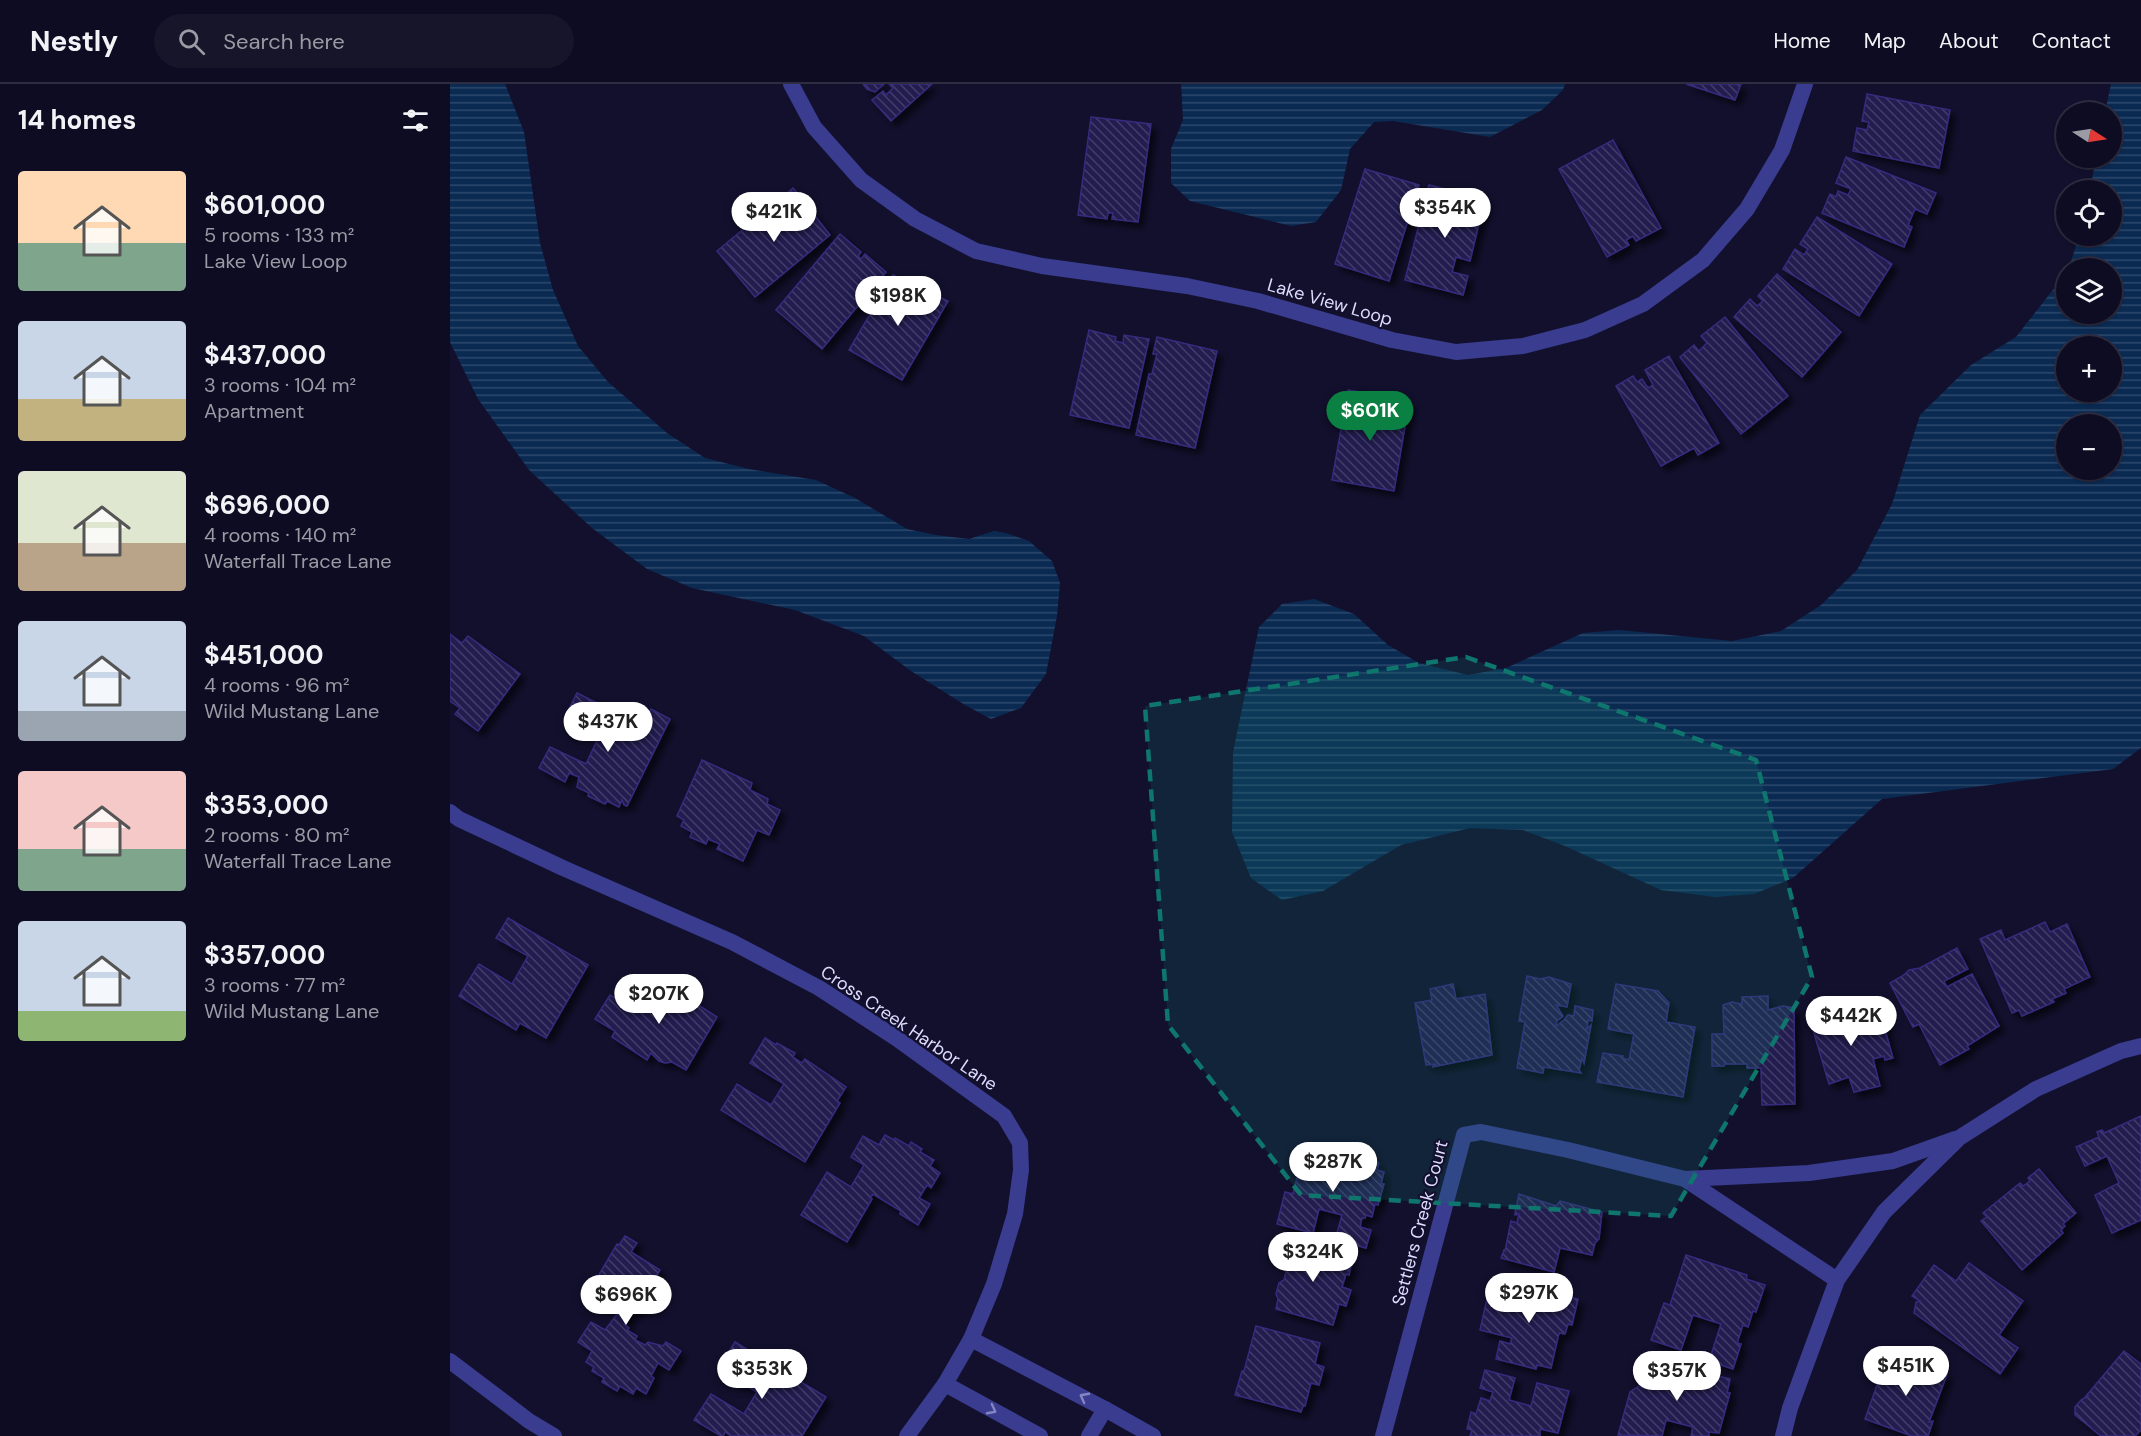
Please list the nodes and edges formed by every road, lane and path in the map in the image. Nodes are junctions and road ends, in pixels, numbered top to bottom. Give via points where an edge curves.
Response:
1 (791, 84) edge
2 (1805, 84) edge
3 (450, 812) edge
4 (2141, 1046) edge
5 (1959, 1138) junction
6 (1685, 1179) junction
7 (1837, 1280) junction
8 (970, 1339) junction
9 (450, 1361) edge
10 (945, 1384) junction
11 (1105, 1409) junction
12 (554, 1436) edge
13 (907, 1436) edge
14 (1040, 1436) edge
15 (1089, 1436) edge
16 (1153, 1436) edge
17 (1383, 1436) edge
18 (1782, 1436) edge

1 - 2 street, Lake View Loop via 814,127 861,180 915,219 976,251 1042,266 1187,286 1258,301 1392,340 1456,352 1523,346 1585,330 1643,304 1703,260 1747,209 1782,150
3 - 8 street, Cross Creek Harbor Lane via 563,868 732,942 819,988 1004,1116 1020,1143 1017,1203 994,1284
4 - 5 street via 2121,1051 2037,1089
5 - 6 street, Settlers Creek Court via 1893,1161 1809,1173
5 - 7 street via 1884,1212
6 - 7 street, Settlers Creek Court
6 - 17 street, Settlers Creek Court via 1481,1132 1464,1135
7 - 18 street
8 - 10 street, Cross Creek Harbor Lane
11 -> 8 street
9 - 12 street
10 - 13 street, Cross Creek Harbor Lane
10 -> 14 street
11 - 15 street
11 - 16 street

